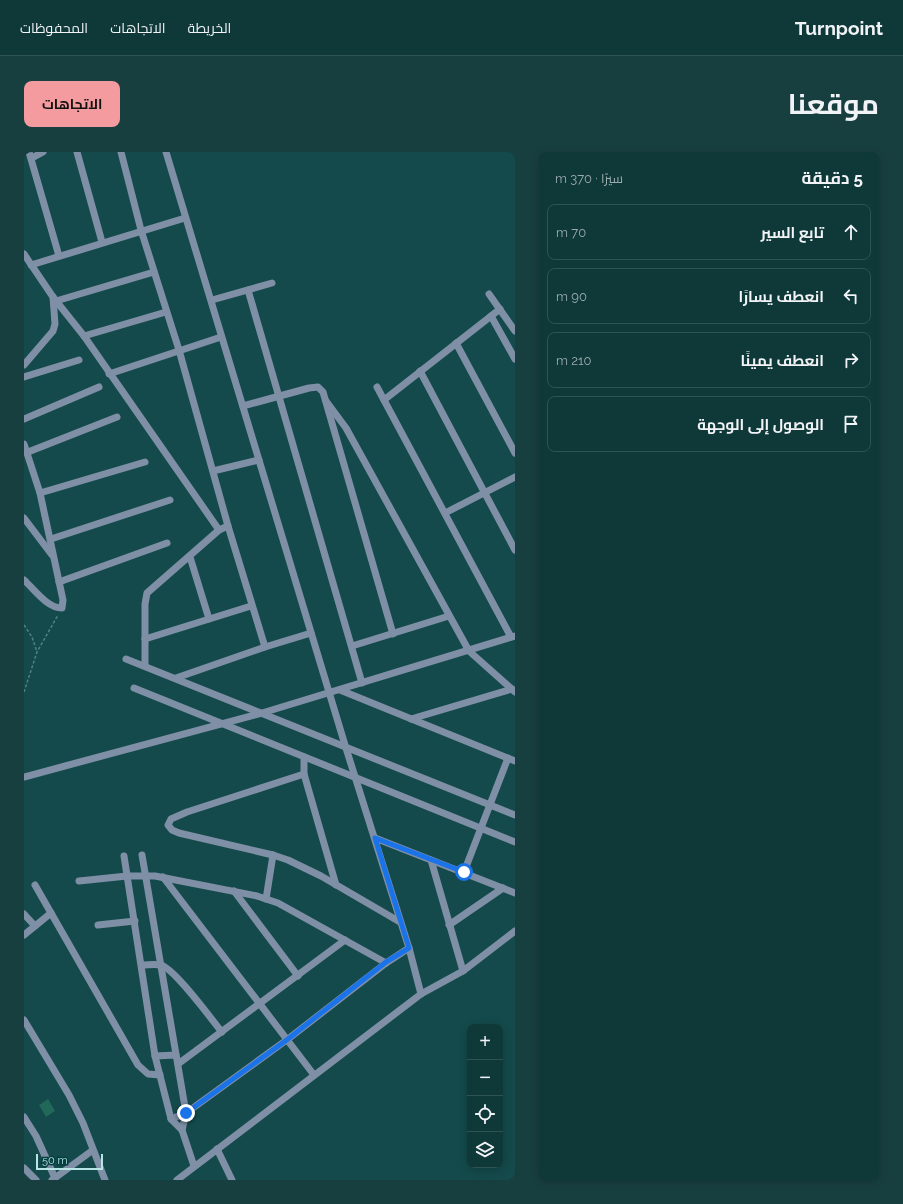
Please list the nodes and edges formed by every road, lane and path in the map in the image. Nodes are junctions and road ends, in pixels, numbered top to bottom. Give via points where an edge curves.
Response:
1 (43, 152) edge
2 (77, 152) edge
3 (120, 152) edge
4 (166, 152) edge
5 (30, 155) edge
6 (185, 218) junction
7 (141, 230) junction
8 (102, 242) junction
9 (24, 254) edge
10 (59, 256) junction
11 (31, 265) junction
12 (154, 272) junction
13 (272, 283) dead end
14 (248, 290) junction
15 (489, 294) dead end
16 (55, 299) junction
17 (212, 300) junction
18 (500, 309) junction
19 (166, 312) junction
20 (491, 316) junction
21 (515, 331) edge
22 (84, 336) junction
23 (221, 337) junction
24 (456, 343) junction
25 (179, 350) junction
26 (514, 356) edge
27 (79, 360) dead end
28 (24, 365) edge
29 (420, 371) junction
30 (109, 374) junction
31 (24, 376) edge
32 (99, 387) dead end
33 (377, 387) dead end
34 (278, 397) junction
35 (384, 400) junction
36 (326, 401) junction
37 (243, 406) junction
38 (117, 417) dead end
39 (24, 419) edge
40 (24, 444) edge
41 (515, 453) edge
42 (26, 454) edge
43 (259, 460) junction
44 (145, 462) dead end
45 (213, 472) junction
46 (515, 477) edge
47 (40, 493) junction
48 (485, 493) junction
49 (170, 500) dead end
50 (445, 513) junction
51 (24, 518) edge
52 (228, 526) junction
53 (219, 530) junction
54 (50, 539) junction
55 (167, 542) dead end
56 (515, 550) edge
57 (53, 556) junction
58 (190, 557) junction
59 (24, 580) edge
60 (59, 582) junction
61 (251, 606) junction
62 (62, 608) junction
63 (449, 616) junction
64 (209, 619) junction
65 (24, 625) edge
66 (311, 633) junction
67 (393, 634) junction
68 (513, 636) edge
69 (145, 639) junction
70 (352, 646) junction
71 (265, 647) junction
72 (469, 651) junction
73 (37, 652) junction
74 (126, 659) dead end
75 (145, 666) junction
76 (176, 678) junction
77 (362, 683) junction
78 (134, 688) dead end
79 (340, 690) junction
80 (514, 690) edge
81 (24, 692) edge
82 (330, 692) junction
83 (262, 713) junction
84 (411, 719) junction
85 (224, 724) junction
86 (345, 745) junction
87 (304, 757) junction
88 (508, 758) junction
89 (515, 761) edge
90 (304, 774) junction
91 (24, 777) edge
92 (355, 777) junction
93 (490, 805) junction
94 (515, 815) edge
95 (480, 828) junction
96 (375, 838) junction
97 (515, 842) edge
98 (142, 855) dead end
99 (273, 855) junction
100 (124, 856) dead end
101 (431, 860) junction
102 (464, 872) junction
103 (127, 876) junction
104 (145, 876) junction
105 (163, 877) junction
106 (79, 881) dead end
107 (35, 885) dead end
108 (336, 885) junction
109 (503, 888) junction
110 (234, 891) junction
111 (515, 893) edge
112 (266, 899) junction
113 (51, 913) junction
114 (24, 914) edge
115 (135, 921) junction
116 (400, 922) junction
117 (98, 925) dead end
118 (449, 925) junction
119 (36, 926) junction
120 (515, 931) edge
121 (24, 936) edge
122 (346, 940) junction
123 (409, 948) junction
124 (386, 962) junction
125 (142, 965) junction
126 (161, 965) junction
127 (463, 971) junction
128 (298, 976) junction
129 (421, 994) junction
130 (260, 1004) junction
131 (25, 1026) edge
132 (222, 1032) junction
133 (288, 1039) junction
134 (176, 1055) junction
135 (155, 1056) junction
136 (178, 1064) junction
137 (160, 1075) junction
138 (314, 1075) junction
139 (186, 1113) junction
140 (24, 1117) edge
141 (171, 1119) junction
142 (182, 1130) junction
143 (217, 1149) junction
144 (93, 1150) junction
145 (194, 1166) junction
146 (24, 1168) edge
147 (54, 1179) edge
148 (36, 1180) edge
149 (105, 1180) edge
150 (177, 1180) edge
151 (232, 1180) edge

1 - 5 street
2 - 8 street
3 - 7 street
4 - 6 street
5 - 10 street
6 - 7 street
6 - 17 street
7 - 8 street
7 - 12 street
8 - 10 street
9 - 11 street
10 - 11 street
11 - 16 street
12 - 16 street
12 - 19 street
13 - 14 street
14 - 17 street
14 - 34 street
15 - 18 street
16 - 22 street
16 - 28 street via 53,331
17 - 23 street
18 - 20 street
18 - 21 street
19 - 22 street
19 - 25 street
20 - 24 street
20 - 26 street
22 - 30 street
23 - 25 street
23 - 37 street
24 - 29 street
24 - 41 street
25 - 30 street
25 - 45 street
27 - 31 street
29 - 35 street
29 - 48 street
30 - 53 street
32 - 39 street
33 - 35 street
34 - 36 street via 316,386 321,389
34 - 37 street
34 - 70 street
35 - 50 street
36 - 63 street via 353,441
36 - 67 street
37 - 43 street
38 - 42 street
40 - 42 street
42 - 47 street via 31,462
43 - 45 street
43 - 66 street
44 - 47 street
45 - 52 street
46 - 48 street
47 - 54 street
48 - 50 street
48 - 56 street
49 - 54 street
50 - 68 street
51 - 57 street
52 - 53 street
52 - 61 street
53 - 58 street
54 - 57 street
55 - 60 street
57 - 60 street
58 - 64 street
58 - 69 street via 148,593 145,604
59 - 62 street via 50,604
60 - 62 street
61 - 64 street
61 - 71 street
62 - 73 path
63 - 67 street
63 - 72 street
64 - 69 street
65 - 73 path via 32,637
66 - 71 street
66 - 82 street
67 - 70 street
68 - 72 street
69 - 75 street
70 - 77 street
71 - 76 street
72 - 77 street
72 - 80 street
73 - 81 path
74 - 75 street
75 - 76 street
76 - 83 street
77 - 79 street
78 - 85 street
79 - 82 street
79 - 84 street
80 - 84 street
82 - 83 street
82 - 86 street
83 - 85 street
83 - 86 street
84 - 88 street
85 - 87 street
85 - 91 street
86 - 92 street
86 - 93 street
87 - 90 street
87 - 92 street
88 - 89 street
88 - 93 street
90 - 99 street via 187,812 168,822 169,827 179,833
90 - 108 street
92 - 95 street
92 - 96 street
93 - 94 street
93 - 95 street
95 - 97 street
95 - 102 street
96 - 101 street
96 - 116 street
98 - 104 street
99 - 108 street via 306,868
99 - 112 street
100 - 103 street
101 - 102 street
101 - 118 street
102 - 109 street
103 - 104 street
103 - 106 street
103 - 115 street
104 - 105 street
104 - 126 street
105 - 110 street
105 - 130 street
107 - 113 street
108 - 116 street
109 - 111 street
109 - 118 street
110 - 112 street
110 - 128 street
112 - 122 street
113 - 119 street
113 - 137 street via 138,1065 148,1074
114 - 119 street
115 - 117 street
115 - 125 street
116 - 123 street
118 - 127 street
119 - 121 street
120 - 127 street
122 - 124 street
122 - 128 street
123 - 124 street
123 - 129 street
124 - 133 street
125 - 126 street
125 - 135 street
126 - 132 street via 180,981
126 - 134 street
127 - 129 street
128 - 130 street
129 - 138 street
130 - 132 street
130 - 133 street
131 - 144 street via 69,1095
132 - 136 street
133 - 138 street
133 - 139 street
134 - 135 street
134 - 136 street
135 - 137 street
136 - 139 street
137 - 141 street
138 - 143 street
139 - 141 street
139 - 142 street
140 - 147 street via 36,1136
141 - 142 street
142 - 145 street
143 - 145 street
143 - 151 street
144 - 147 street
144 - 149 street
145 - 150 street
146 - 148 street

